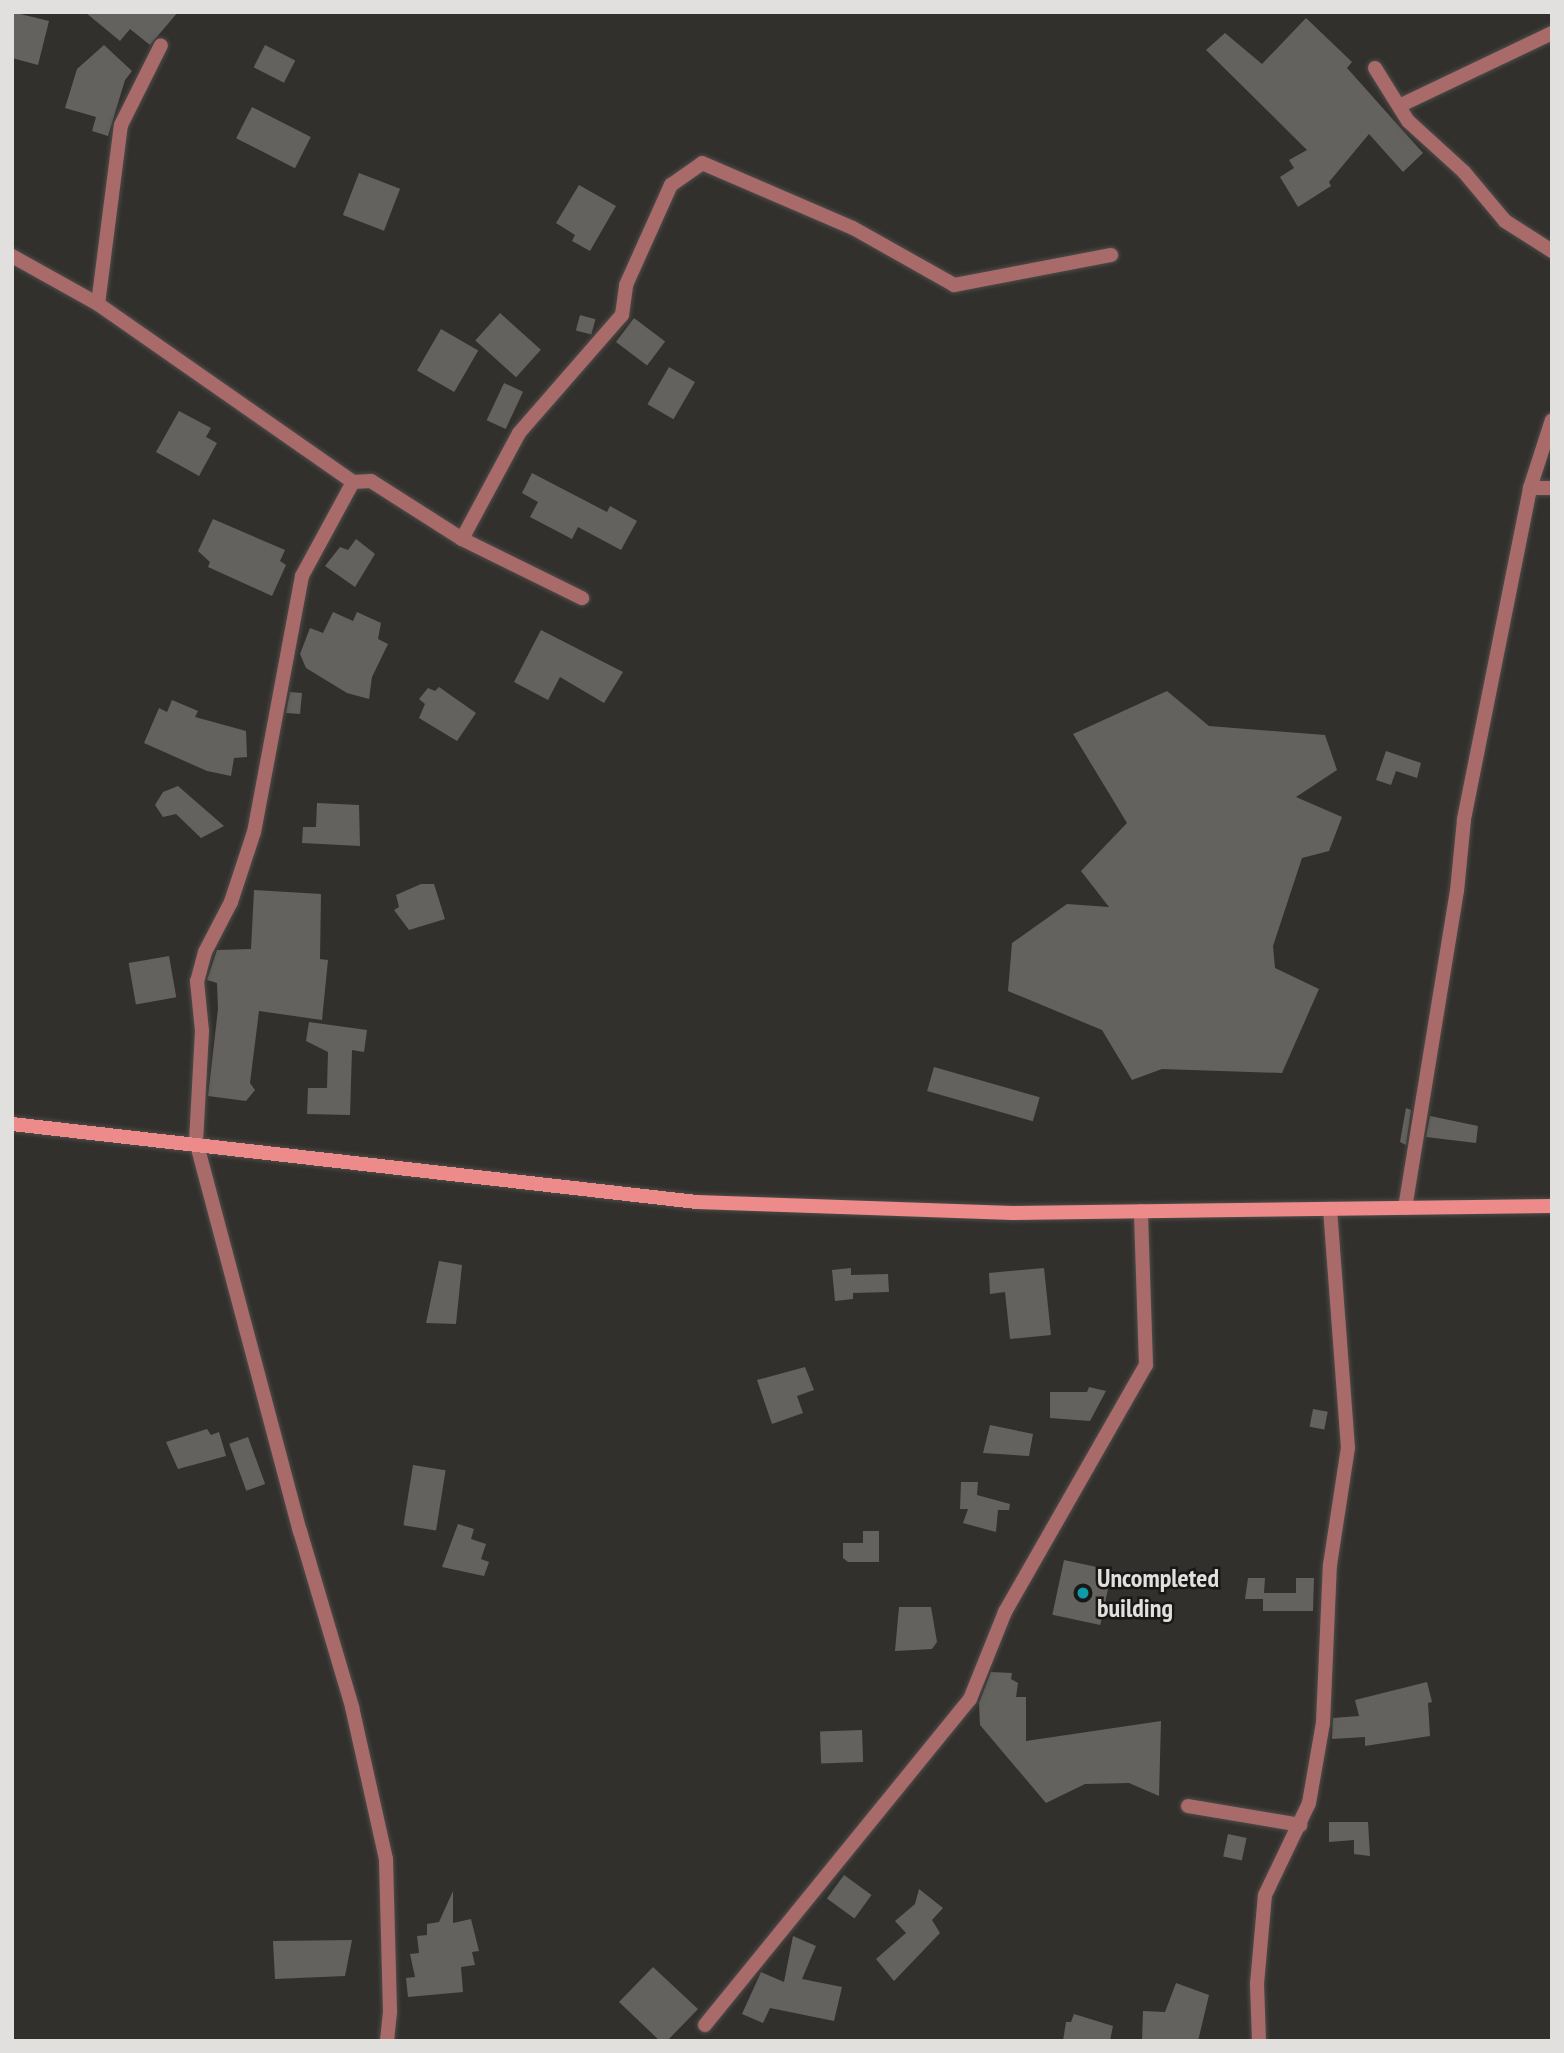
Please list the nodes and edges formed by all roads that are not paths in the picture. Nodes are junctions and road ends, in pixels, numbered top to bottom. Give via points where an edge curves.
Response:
1 (1552, 33) edge
2 (161, 45) dead end
3 (1376, 68) dead end
4 (1399, 106) junction
5 (1552, 251) edge
6 (12, 256) edge
7 (1111, 256) dead end
8 (98, 304) junction
9 (1552, 421) edge
10 (353, 482) junction
11 (1530, 488) junction
12 (1552, 488) edge
13 (462, 539) junction
14 (582, 598) dead end
15 (12, 1124) edge
16 (196, 1142) junction
17 (1552, 1206) edge
18 (1405, 1208) junction
19 (1331, 1209) junction
20 (1141, 1211) junction
21 (1188, 1806) dead end
22 (1300, 1825) junction
23 (705, 2025) dead end
24 (387, 2041) edge
25 (1259, 2041) edge

1 - 4 street
2 - 8 street via 121,125
3 - 4 street
4 - 5 street via 1505,221
6 - 8 street
7 - 13 street via 954,285 853,228 702,163 671,185 626,285 622,315 520,433
8 - 10 street
9 - 11 street
10 - 13 street via 371,481
10 - 16 street via 302,576 254,832 231,902 205,952 197,981 202,1031
11 - 12 street
11 - 18 street via 1464,819 1457,891
13 - 14 street
15 - 16 main road
16 - 20 main road via 696,1202 1013,1213
16 - 24 street via 352,1707 386,1859
17 - 18 main road
18 - 19 main road
19 - 20 main road
19 - 22 street via 1348,1448 1331,1565 1323,1723 1309,1803
20 - 23 street via 1146,1365 1005,1612 970,1699
21 - 22 street
22 - 25 street via 1265,1895 1257,1984

